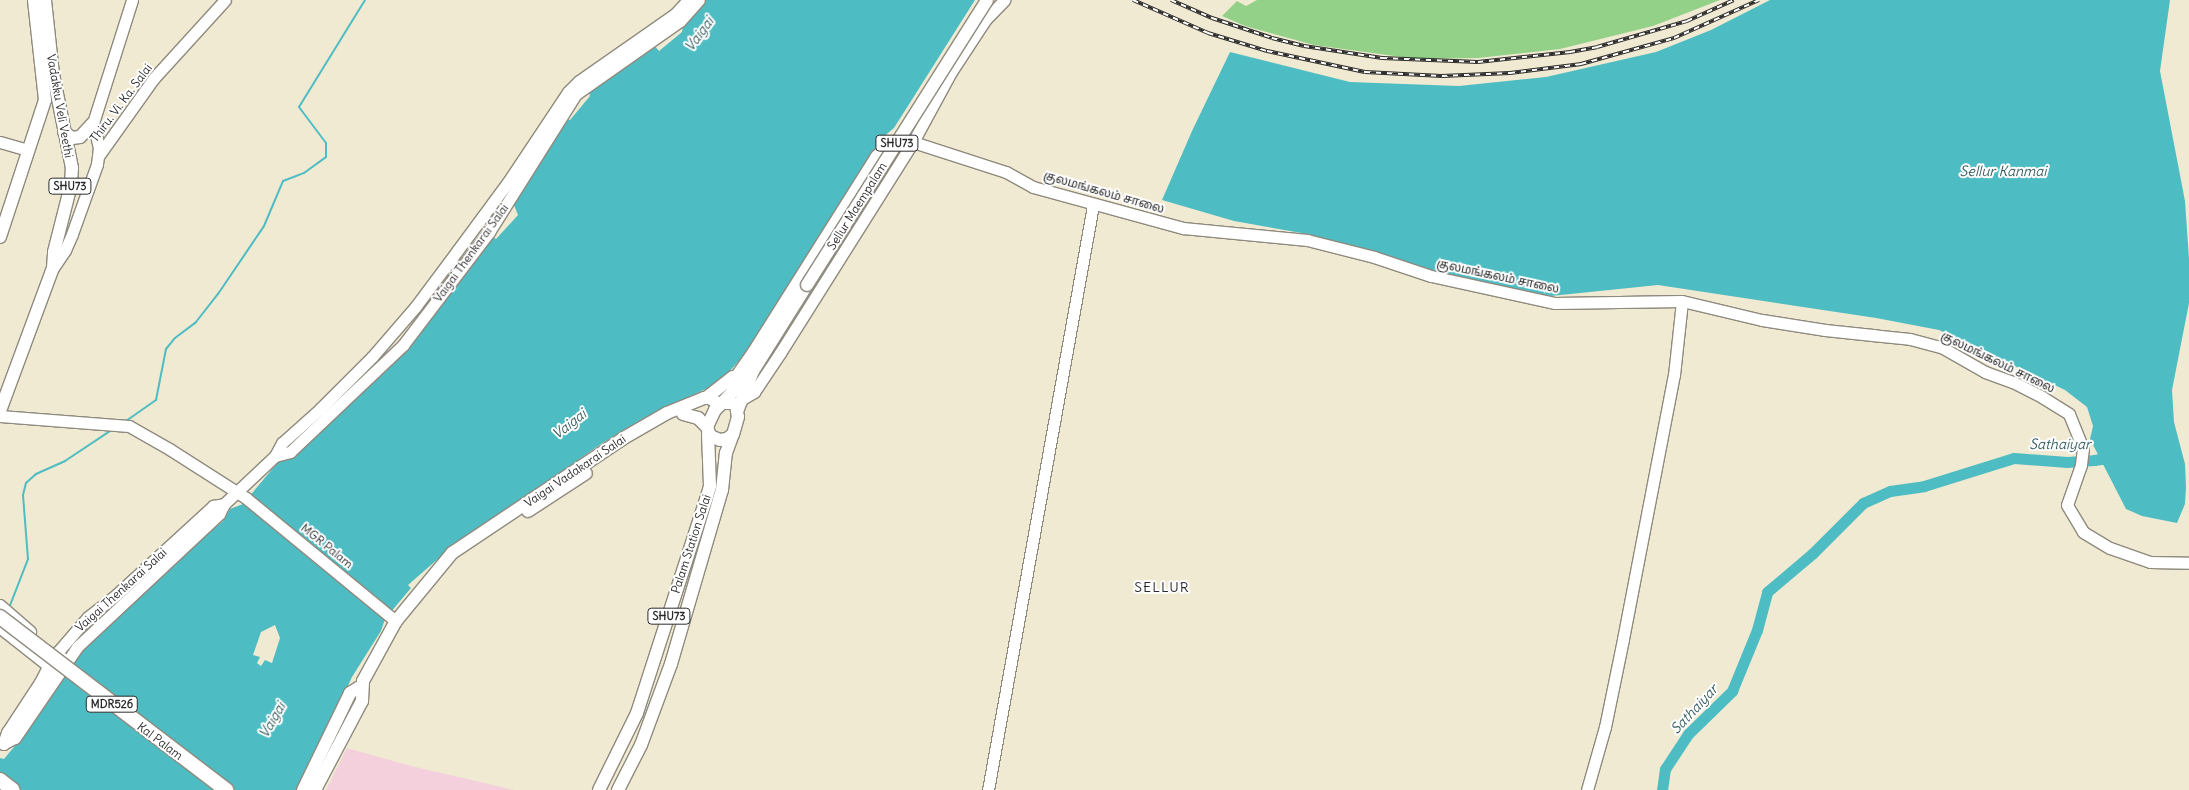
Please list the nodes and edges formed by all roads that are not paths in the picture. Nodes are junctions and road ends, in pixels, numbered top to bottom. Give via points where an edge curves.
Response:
1 (34, 0) edge
2 (45, 0) edge
3 (132, 0) edge
4 (225, 0) edge
5 (688, 0) edge
6 (699, 0) edge
7 (996, 2) edge
8 (45, 100) junction
9 (59, 104) junction
10 (93, 123) junction
11 (64, 132) junction
12 (0, 142) edge
13 (914, 142) junction
14 (28, 150) junction
15 (99, 156) junction
16 (1093, 205) junction
17 (0, 237) edge
18 (53, 268) junction
19 (1682, 301) junction
20 (754, 371) junction
21 (733, 377) junction
22 (706, 398) junction
23 (721, 404) junction
24 (740, 404) junction
25 (0, 411) edge
26 (683, 414) junction
27 (0, 416) edge
28 (708, 430) junction
29 (733, 434) junction
30 (275, 456) junction
31 (241, 495) junction
32 (224, 504) junction
33 (2189, 563) edge
34 (438, 572) junction
35 (2, 617) edge
36 (393, 618) junction
37 (56, 654) junction
38 (67, 662) junction
39 (55, 670) junction
40 (361, 686) junction
41 (2, 746) edge
42 (0, 780) edge
43 (13, 790) edge
44 (226, 790) edge
45 (303, 790) edge
46 (315, 790) edge
47 (599, 790) edge
48 (618, 790) edge
49 (988, 790) edge
50 (1587, 790) edge

1 - 8 main road, Vadakku Veli Veethi
2 - 9 main road, Vadakku Veli Veethi / SHU73
3 - 10 street
4 - 15 street, Thiru. Vi. Ka. Salai via 154,78
5 - 30 street, Vaigai Thenkarai Salai via 675,14 568,92 508,182 416,306 366,363 282,443
6 - 30 street, Vaigai Thenkarai Salai via 680,21 576,94 489,232 403,345 290,452
7 - 13 street via 951,72
7 - 20 main road, Sellur Maempalam / SHU73, bridge via 807,285
8 - 9 main road
8 - 14 main road
9 - 11 main road, Vadakku Veli Veethi / SHU73
10 - 11 main road via 80,137 72,138
10 - 15 street
11 - 18 main road, Vadakku Veli Veethi / SHU73 via 72,168
12 - 14 street
13 - 16 street, குலமங்கலம் சாலை
13 - 21 street, குலமங்கலம் சாலை via 884,148 876,156 753,351
13 - 24 street via 780,354 754,392
14 - 17 main road
15 - 18 street via 72,234
16 - 19 street, குலமங்கலம் சாலை via 1183,228 1307,240 1431,276 1555,303
16 - 49 street
18 - 25 main road, Vadakku Veli Veethi / SHU73
19 - 33 street, குலமங்கலம் சாலை via 1762,320 1910,339 1943,348 1984,372 2013,382 2069,414 2083,448 2081,465 2067,504 2083,532 2110,548 2150,562
19 - 50 street via 1674,375 1622,645 1605,727
20 - 23 main road, SHU73
20 - 24 main road, SHU73
21 - 22 main road, Vaigai Vadakarai Salai
21 - 23 street, குலமங்கலம் சாலை
22 - 23 main road
22 - 34 main road, Vaigai Vadakarai Salai via 667,413 622,439 452,553
23 - 24 main road
23 - 26 main road, Vaigai Vadakarai Salai
23 - 28 main road, SHU73
24 - 29 main road, SHU73
26 - 28 main road via 698,418
26 - 34 main road, Vaigai Vadakarai Salai via 624,446
27 - 31 street, MGR Palam via 129,426
28 - 29 main road via 720,440
28 - 47 main road, Palam Station Salai / SHU73 via 710,486 706,500 637,713
29 - 48 main road, Palam Station Salai / SHU73 via 726,453 722,490 671,664 641,745
30 - 31 street, Vaigai Thenkarai Salai
31 - 32 street, Vaigai Thenkarai Salai
31 - 36 street, MGR Palam
32 - 37 street, Vaigai Thenkarai Salai via 213,506 88,617
32 - 38 street, Vaigai Thenkarai Salai via 219,514 77,647
34 - 36 main road, Vaigai Vadakarai Salai
35 - 37 main road
35 - 39 main road
35 - 44 highway, Kal Palam / MDR526, bridge
36 - 40 main road, Vaigai Vadakarai Salai
37 - 38 main road
37 - 39 main road, Vaigai Thenkarai Salai
38 - 39 main road, Vaigai Thenkarai Salai
39 - 41 main road, Vaigai Thenkarai Salai via 15,738
40 - 45 main road, Vaigai Vadakarai Salai via 350,693
40 - 46 main road, Vaigai Vadakarai Salai via 362,701
42 - 43 highway

